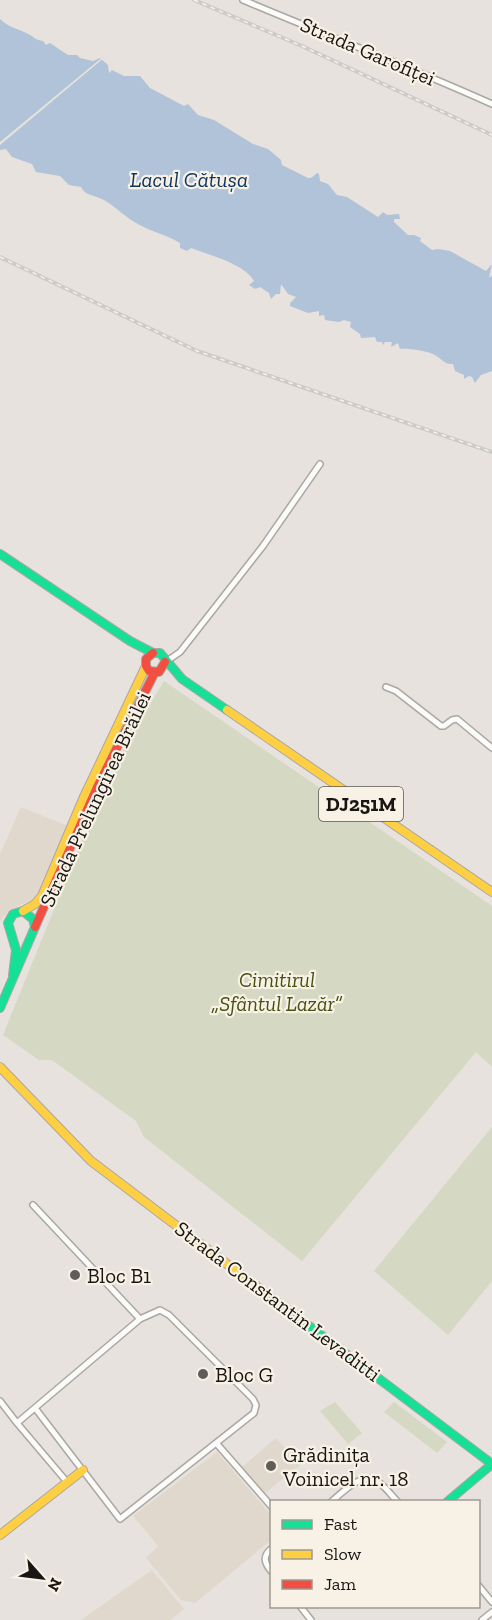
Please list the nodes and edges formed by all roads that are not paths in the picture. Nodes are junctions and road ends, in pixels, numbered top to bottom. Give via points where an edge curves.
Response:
1 (243, 0) edge
2 (492, 104) edge
3 (320, 464) dead end
4 (0, 554) edge
5 (130, 641) junction
6 (153, 653) junction
7 (165, 662) junction
8 (146, 664) junction
9 (157, 672) junction
10 (182, 679) junction
11 (386, 687) dead end
12 (492, 748) edge
13 (492, 892) edge
14 (23, 911) junction
15 (35, 927) junction
16 (31, 935) junction
17 (13, 938) junction
18 (13, 975) junction
19 (0, 1008) edge
20 (0, 1067) edge
21 (33, 1205) dead end
22 (140, 1319) junction
23 (0, 1401) edge
24 (35, 1408) junction
25 (17, 1423) junction
26 (217, 1444) junction
27 (492, 1464) edge
28 (83, 1470) junction
29 (67, 1482) junction
30 (334, 1500) edge
31 (396, 1500) edge
32 (449, 1500) edge
33 (270, 1505) edge
34 (0, 1535) edge
35 (270, 1550) edge
36 (270, 1569) edge
37 (480, 1587) edge
38 (492, 1602) edge
39 (302, 1608) edge
40 (492, 1611) edge
41 (311, 1620) edge
42 (482, 1620) edge

1 - 2 street, Strada Garofiței
3 - 7 street via 180,652
4 - 5 main road
5 - 6 main road
5 - 8 main road
6 - 7 main road via 160,653
6 - 8 main road via 147,656
7 - 9 main road
7 - 10 main road
8 - 9 main road via 149,671
8 - 14 main road, Strada Prelungirea Brăilei via 42,896
9 - 10 main road
9 - 15 main road, Strada Prelungirea Brăilei via 120,738
10 - 13 main road, DJ251M
11 - 12 street via 441,726 457,719
14 - 15 main road via 33,919
14 - 17 main road via 13,914 7,923
15 - 16 main road
16 - 17 main road via 20,940
16 - 18 main road
17 - 18 main road
18 - 19 main road
20 - 27 main road, Strada Constantin Levaditti via 91,1161
21 - 22 street
22 - 24 street
22 - 26 street via 160,1310 169,1315 253,1399 254,1413
23 - 25 street
24 - 25 street
24 - 28 street
25 - 29 street
26 - 28 street via 120,1519
26 - 33 street
27 - 32 main road
28 - 29 main road
29 - 34 main road
30 - 31 street via 360,1480 368,1479 377,1481
35 - 36 street via 265,1563
37 - 38 street
39 - 41 street
40 - 42 street

